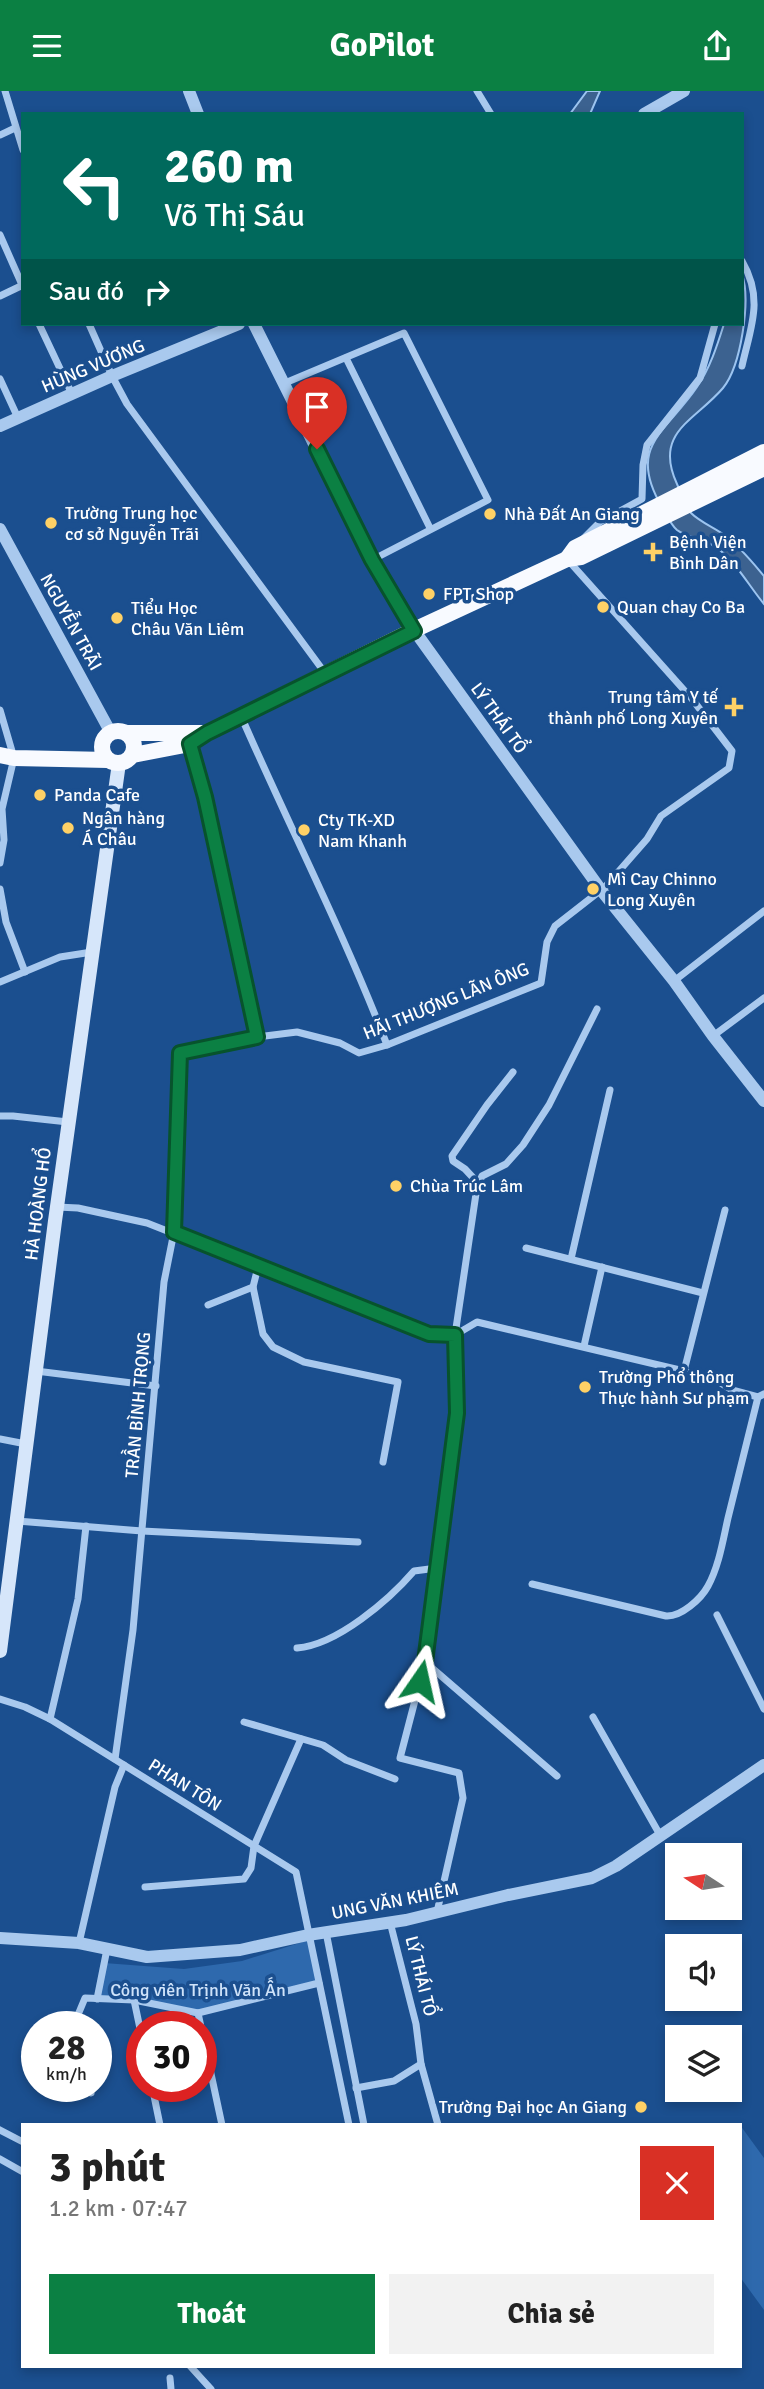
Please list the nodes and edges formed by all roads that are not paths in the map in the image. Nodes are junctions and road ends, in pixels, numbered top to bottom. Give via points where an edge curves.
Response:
1 (5, 91) edge
2 (190, 91) edge
3 (477, 91) edge
4 (684, 91) edge
5 (197, 112) edge
6 (490, 112) edge
7 (647, 112) edge
8 (15, 128) junction
9 (0, 135) edge
10 (21, 144) edge
11 (0, 235) edge
12 (744, 265) edge
13 (21, 284) edge
14 (21, 286) edge
15 (0, 296) edge
16 (40, 326) edge
17 (90, 326) edge
18 (234, 326) edge
19 (255, 326) edge
20 (714, 326) edge
21 (346, 358) junction
22 (742, 366) dead end
23 (112, 376) junction
24 (0, 379) edge
25 (285, 383) junction
26 (72, 394) junction
27 (18, 418) junction
28 (0, 426) edge
29 (764, 451) edge
30 (764, 468) edge
31 (639, 521) junction
32 (430, 528) junction
33 (0, 529) edge
34 (571, 553) junction
35 (372, 560) junction
36 (414, 631) junction
37 (327, 676) junction
38 (0, 710) edge
39 (241, 716) junction
40 (207, 733) junction
41 (115, 734) junction
42 (190, 744) junction
43 (7, 756) edge
44 (120, 759) junction
45 (0, 863) edge
46 (0, 889) edge
47 (601, 890) junction
48 (764, 911) edge
49 (92, 952) junction
50 (25, 972) junction
51 (674, 981) junction
52 (0, 982) edge
53 (764, 997) edge
54 (597, 1009) dead end
55 (713, 1036) junction
56 (257, 1037) junction
57 (387, 1045) junction
58 (180, 1053) joint
59 (513, 1072) dead end
60 (759, 1086) edge
61 (610, 1090) dead end
62 (764, 1101) edge
63 (0, 1117) edge
64 (68, 1122) junction
65 (478, 1183) junction
66 (57, 1207) junction
67 (725, 1210) dead end
68 (174, 1232) junction
69 (526, 1248) dead end
70 (571, 1259) junction
71 (258, 1267) junction
72 (602, 1267) junction
73 (253, 1287) junction
74 (703, 1293) junction
75 (208, 1305) dead end
76 (455, 1335) junction
77 (584, 1346) junction
78 (36, 1371) junction
79 (684, 1371) junction
80 (156, 1386) junction
81 (761, 1395) edge
82 (0, 1439) edge
83 (26, 1444) junction
84 (383, 1462) dead end
85 (17, 1521) junction
86 (86, 1526) junction
87 (142, 1531) junction
88 (358, 1542) dead end
89 (437, 1568) junction
90 (532, 1584) dead end
91 (717, 1615) dead end
92 (297, 1648) dead end
93 (0, 1651) edge
94 (425, 1662) junction
95 (0, 1699) edge
96 (764, 1709) edge
97 (593, 1717) dead end
98 (50, 1719) junction
99 (244, 1722) dead end
100 (301, 1739) junction
101 (115, 1759) junction
102 (124, 1765) junction
103 (764, 1765) edge
104 (557, 1776) dead end
105 (395, 1779) dead end
106 (660, 1835) junction
107 (254, 1846) junction
108 (145, 1887) dead end
109 (437, 1912) junction
110 (390, 1922) junction
111 (326, 1932) junction
112 (308, 1935) junction
113 (0, 1938) edge
114 (79, 1943) junction
115 (107, 1949) junction
116 (319, 1983) junction
117 (97, 1999) junction
118 (134, 2000) junction
119 (80, 2011) edge
120 (136, 2011) edge
121 (188, 2011) edge
122 (206, 2011) edge
123 (421, 2064) junction
124 (356, 2088) junction
125 (155, 2102) edge
126 (217, 2102) edge
127 (160, 2123) edge
128 (222, 2123) edge
129 (349, 2123) edge
130 (364, 2123) edge
131 (437, 2123) edge
132 (0, 2130) edge
133 (21, 2141) edge
134 (0, 2159) edge
135 (21, 2171) edge
136 (192, 2368) edge
137 (170, 2378) dead end
138 (171, 2389) edge
139 (211, 2389) edge

1 - 8 street
2 - 5 street
3 - 6 street
4 - 7 street
8 - 9 street
8 - 10 street
11 - 13 street
12 - 22 street via 755,299
14 - 15 street
16 - 26 street
17 - 23 street
18 - 23 street, HÙNG VƯƠNG
19 - 25 street, LÝ THÁI TỔ
20 - 34 street via 700,378 647,445 642,499 600,522
21 - 25 street
21 - 32 street
21 - 32 street via 404,333 488,501
23 - 26 street, HÙNG VƯƠNG
23 - 37 street via 127,404
24 - 27 street
25 - 35 street, LÝ THÁI TỔ
26 - 27 street, HÙNG VƯƠNG
27 - 28 street, HÙNG VƯƠNG
29 - 31 highway
30 - 31 highway via 701,499
31 - 34 highway
32 - 35 street
33 - 41 street, NGUYỄN TRÃI
34 - 36 highway
34 - 47 street, HÃI THƯỢNG LÃN ÔNG via 732,751 729,768 661,815 647,839
35 - 36 street, LÝ THÁI TỔ
36 - 37 highway
36 - 47 street, LÝ THÁI TỔ
37 - 39 highway
38 - 43 street
39 - 40 highway
39 - 57 street
40 - 41 highway
40 - 42 highway
41 - 43 highway via 83,751
41 - 44 highway via 102,746
41 - 44 highway via 134,743
42 - 44 highway
42 - 56 street
43 - 44 highway
43 - 45 street
44 - 49 main road, HÀ HOÀNG HỔ
46 - 50 street via 6,922
47 - 51 street, LÝ THÁI TỔ
47 - 57 street, HÃI THƯỢNG LÃN ÔNG via 555,926 547,941 541,983
48 - 51 street
49 - 50 street via 60,957
49 - 64 main road, HÀ HOÀNG HỔ
50 - 52 street
51 - 55 street, LÝ THÁI TỔ
53 - 55 street
54 - 65 street via 549,1105 523,1145 506,1164 482,1176
55 - 60 street, LÝ THÁI TỔ
56 - 57 street, HÃI THƯỢNG LÃN ÔNG via 296,1032 359,1053
56 - 58 street, HÃI THƯỢNG LÃN ÔNG
58 - 68 street, TRẦN BÌNH TRỌNG
59 - 65 street via 452,1156
60 - 62 street, LÝ THÁI TỔ
61 - 70 street
63 - 64 street
64 - 66 main road, HÀ HOÀNG HỔ
65 - 76 street
66 - 68 street
66 - 78 main road, HÀ HOÀNG HỔ
67 - 74 street
68 - 71 street
68 - 80 street, TRẦN BÌNH TRỌNG via 164,1282
69 - 70 street
70 - 72 street
71 - 73 street
71 - 76 street via 429,1334
72 - 74 street
72 - 77 street
73 - 75 street
73 - 84 street via 263,1334 273,1347 304,1363 398,1383
74 - 79 street
76 - 77 street via 477,1322
76 - 89 street via 457,1413
77 - 79 street
78 - 80 street
78 - 83 main road, HÀ HOÀNG HỔ
79 - 81 street via 732,1390
80 - 87 street, TRẦN BÌNH TRỌNG
81 - 90 street via 710,1581 684,1611 666,1616
82 - 83 street
83 - 85 main road, HÀ HOÀNG HỔ
85 - 86 street
85 - 93 main road, HÀ HOÀNG HỔ
86 - 87 street
86 - 98 street via 78,1599
87 - 88 street
87 - 101 street, TRẦN BÌNH TRỌNG
89 - 92 street via 414,1571 392,1595 342,1631
89 - 94 street
91 - 96 street
94 - 104 street
94 - 109 street via 400,1758 459,1773 463,1798
95 - 98 street, PHAN TÔN
97 - 106 street
98 - 101 street, PHAN TÔN
99 - 100 street
100 - 105 street
100 - 107 street
101 - 102 street, PHAN TÔN
102 - 107 street, PHAN TÔN
102 - 114 street
103 - 106 street, UNG VĂN KHIÊM
106 - 109 street, UNG VĂN KHIÊM via 592,1878
107 - 108 street via 251,1868 244,1879
107 - 112 street, PHAN TÔN via 296,1872
109 - 110 street, UNG VĂN KHIÊM
110 - 111 street, UNG VĂN KHIÊM
110 - 123 street, LÝ THÁI TỔ
111 - 112 street, UNG VĂN KHIÊM
111 - 124 street
112 - 115 street, UNG VĂN KHIÊM via 184,1955 147,1957
112 - 116 street, PHAN TÔN
113 - 114 street, UNG VĂN KHIÊM
114 - 115 street, UNG VĂN KHIÊM
115 - 117 street
116 - 122 street
116 - 129 street, PHAN TÔN
117 - 118 street
117 - 119 street via 85,1998
118 - 120 street
118 - 121 street
123 - 124 street via 394,2081
123 - 131 street, LÝ THÁI TỔ
124 - 130 street
125 - 127 street
126 - 128 street
132 - 133 street
134 - 135 street
136 - 139 street
137 - 138 street

